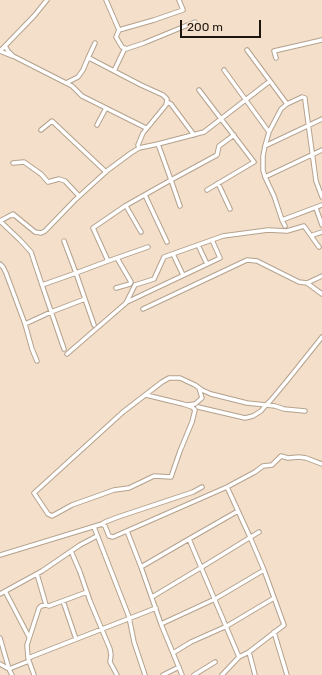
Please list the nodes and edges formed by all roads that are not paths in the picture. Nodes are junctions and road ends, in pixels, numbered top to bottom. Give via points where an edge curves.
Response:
1 (47, 0) edge
2 (106, 0) edge
3 (179, 0) edge
4 (195, 22) dead end
5 (119, 30) junction
6 (322, 40) edge
7 (95, 43) dead end
8 (6, 46) junction
9 (125, 48) junction
10 (247, 50) dead end
11 (0, 51) edge
12 (13, 56) junction
13 (88, 58) junction
14 (276, 58) dead end
15 (224, 70) dead end
16 (114, 71) junction
17 (270, 81) junction
18 (66, 83) junction
19 (199, 90) dead end
20 (246, 100) junction
21 (166, 102) junction
22 (287, 104) junction
23 (106, 108) junction
24 (221, 119) junction
25 (322, 119) edge
26 (96, 125) dead end
27 (309, 125) junction
28 (146, 128) junction
29 (41, 130) dead end
30 (269, 132) junction
31 (194, 135) junction
32 (234, 135) junction
33 (158, 144) junction
34 (264, 146) junction
35 (139, 148) junction
36 (322, 150) edge
37 (313, 154) junction
38 (263, 156) junction
39 (254, 162) junction
40 (13, 163) dead end
41 (106, 172) junction
42 (265, 177) junction
43 (171, 180) junction
44 (218, 183) junction
45 (207, 190) dead end
46 (145, 195) junction
47 (80, 196) junction
48 (322, 197) edge
49 (322, 205) edge
50 (126, 206) junction
51 (180, 206) dead end
52 (316, 208) junction
53 (230, 209) dead end
54 (282, 220) junction
55 (0, 221) edge
56 (322, 225) edge
57 (285, 226) dead end
58 (141, 232) dead end
59 (322, 232) edge
60 (313, 235) dead end
61 (212, 240) junction
62 (64, 241) dead end
63 (168, 242) dead end
64 (198, 245) junction
65 (148, 247) dead end
66 (319, 247) dead end
67 (173, 254) junction
68 (117, 258) junction
69 (108, 261) junction
70 (0, 264) edge
71 (207, 264) junction
72 (76, 273) junction
73 (183, 275) junction
74 (322, 276) edge
75 (307, 283) junction
76 (42, 286) junction
77 (116, 288) dead end
78 (322, 294) edge
79 (85, 299) junction
80 (126, 303) junction
81 (143, 309) dead end
82 (51, 312) junction
83 (25, 324) junction
84 (94, 325) dead end
85 (322, 337) edge
86 (64, 349) dead end
87 (67, 354) dead end
88 (37, 361) dead end
89 (200, 388) junction
90 (208, 392) junction
91 (146, 395) junction
92 (202, 398) junction
93 (186, 405) junction
94 (266, 405) junction
95 (198, 407) junction
96 (194, 412) junction
97 (305, 412) dead end
98 (322, 464) edge
99 (202, 487) dead end
100 (227, 487) junction
101 (238, 511) junction
102 (102, 524) junction
103 (94, 527) junction
104 (127, 531) junction
105 (259, 532) dead end
106 (97, 536) junction
107 (250, 537) junction
108 (189, 539) junction
109 (71, 551) junction
110 (0, 555) edge
111 (141, 567) junction
112 (202, 567) junction
113 (264, 570) junction
114 (37, 574) junction
115 (5, 591) junction
116 (87, 592) junction
117 (0, 594) edge
118 (152, 596) junction
119 (274, 598) junction
120 (215, 599) junction
121 (63, 601) junction
122 (46, 605) junction
123 (156, 608) junction
124 (129, 618) junction
125 (161, 624) junction
126 (227, 626) junction
127 (101, 629) junction
128 (274, 632) junction
129 (0, 638) edge
130 (29, 638) junction
131 (76, 639) junction
132 (249, 652) junction
133 (173, 653) junction
134 (239, 657) junction
135 (29, 659) junction
136 (215, 662) dead end
137 (0, 664) edge
138 (179, 667) junction
139 (10, 669) junction
140 (12, 675) edge
141 (34, 675) edge
142 (116, 675) edge
143 (145, 675) edge
144 (163, 675) edge
145 (182, 675) edge
146 (194, 675) edge
147 (222, 675) edge
148 (255, 675) edge
149 (287, 675) edge

1 - 8 street
2 - 5 street
3 - 5 street via 183,10
4 - 9 street via 144,44
5 - 9 street via 116,38
6 - 14 street via 274,51
7 - 13 street
8 - 11 street
8 - 12 street
9 - 16 street
10 - 17 street
11 - 12 street
12 - 18 street
13 - 16 street
13 - 18 street via 78,77
15 - 20 street
16 - 21 street via 164,95
17 - 20 street
17 - 22 street
18 - 23 street via 82,96
19 - 24 street
20 - 24 street
20 - 30 street
21 - 28 street
21 - 31 street via 171,104
22 - 27 street via 304,98
22 - 30 street via 281,109
23 - 26 street
23 - 28 street
24 - 31 street via 207,130
24 - 32 street
25 - 27 street
27 - 34 street
27 - 37 street
28 - 35 street
29 - 41 street via 52,121
30 - 34 street
31 - 33 street
32 - 39 street
32 - 43 street via 219,146 217,155
33 - 35 street
33 - 43 street
34 - 38 street
35 - 41 street
36 - 37 street
37 - 42 street
37 - 48 street via 316,181
38 - 39 street
38 - 42 street
39 - 44 street
40 - 47 street via 24,162 48,182 60,179 65,181
41 - 47 street
42 - 54 street
43 - 46 street
43 - 51 street
44 - 45 street
44 - 53 street
46 - 50 street
46 - 63 street
47 - 55 street via 41,233 35,232 13,214
49 - 52 street
50 - 58 street
50 - 69 street via 93,228
52 - 54 street
52 - 56 street
54 - 57 street
55 - 76 street via 31,252
59 - 60 street
61 - 64 street
61 - 66 street via 223,236 268,230 287,231 304,226
61 - 71 street via 220,258
62 - 72 street
64 - 67 street
64 - 71 street
65 - 68 street
67 - 73 street
67 - 80 street via 164,257 154,279 135,285
68 - 69 street
68 - 77 street via 131,282
69 - 72 street
70 - 83 street via 4,268
71 - 73 street
72 - 76 street
72 - 79 street
73 - 80 street
74 - 75 street
75 - 78 street
75 - 81 street via 299,282 257,261 246,260
76 - 82 street
79 - 82 street
79 - 84 street
80 - 87 street
82 - 83 street
82 - 86 street
83 - 88 street
85 - 94 street
89 - 90 street
89 - 91 street via 180,378 169,378
89 - 92 street
90 - 92 street
90 - 94 street via 246,403
91 - 93 street
91 - 96 street via 123,412 34,494 48,514 52,516 72,505 114,490 129,488 154,476 171,477
92 - 93 street via 195,404
92 - 95 street
93 - 96 street via 192,407
94 - 95 street via 260,412 245,418
94 - 97 street
95 - 96 street
98 - 100 street via 299,456 281,456 272,465 263,466
99 - 102 street
100 - 101 street
100 - 104 street
101 - 107 street
101 - 108 street
102 - 103 street
102 - 104 street via 109,536 113,537
103 - 106 street
103 - 110 street
104 - 111 street
105 - 107 street
106 - 109 street
106 - 124 street
107 - 112 street
107 - 113 street
108 - 111 street
108 - 112 street
109 - 114 street
109 - 116 street
111 - 118 street
112 - 118 street
112 - 120 street
113 - 119 street
113 - 120 street
114 - 115 street
114 - 122 street
115 - 117 street
115 - 130 street
116 - 121 street
116 - 127 street
118 - 123 street
119 - 126 street
119 - 128 street via 284,625
120 - 125 street
120 - 126 street
121 - 122 street
121 - 131 street
122 - 130 street via 39,608
123 - 124 street
123 - 125 street
124 - 127 street
124 - 143 street
125 - 133 street
126 - 133 street
126 - 134 street
127 - 131 street
127 - 142 street via 110,649 110,662
128 - 132 street
128 - 149 street
129 - 139 street
130 - 135 street
131 - 135 street
132 - 134 street
132 - 148 street
133 - 138 street
134 - 147 street
135 - 139 street
135 - 141 street
136 - 146 street
137 - 139 street
138 - 144 street
138 - 145 street
139 - 140 street

